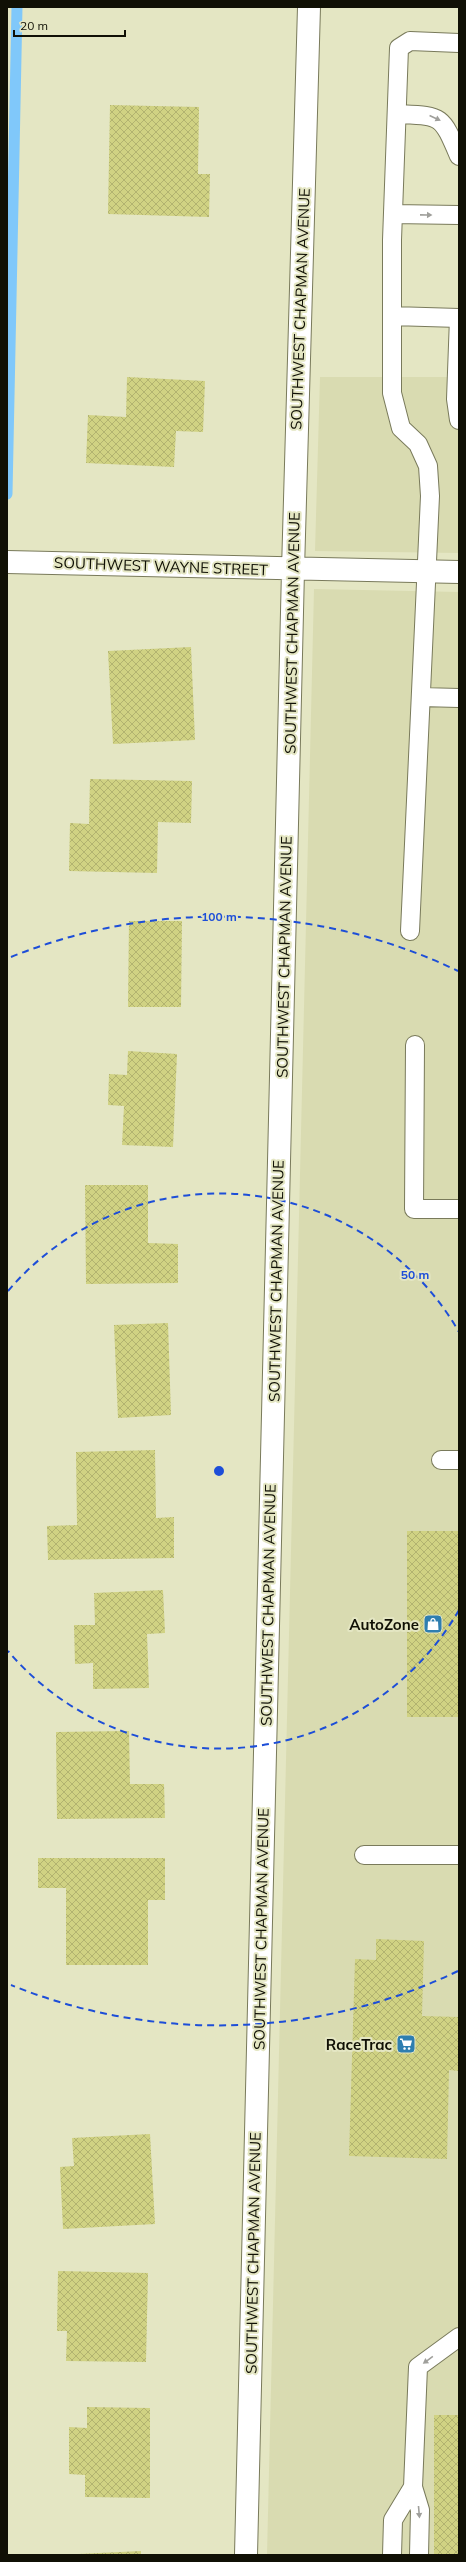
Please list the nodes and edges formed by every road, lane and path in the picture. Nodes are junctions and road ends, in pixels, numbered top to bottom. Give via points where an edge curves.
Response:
1 (309, 7) edge
2 (459, 43) edge
3 (397, 114) junction
4 (459, 156) edge
5 (393, 214) junction
6 (459, 215) edge
7 (392, 316) junction
8 (459, 318) edge
9 (459, 420) edge
10 (7, 562) edge
11 (293, 570) junction
12 (427, 572) junction
13 (459, 572) edge
14 (421, 697) junction
15 (459, 698) edge
16 (410, 931) dead end
17 (415, 1045) dead end
18 (459, 1209) edge
19 (441, 1460) dead end
20 (459, 1460) edge
21 (364, 1855) dead end
22 (459, 1855) edge
23 (459, 2337) edge
24 (413, 2487) junction
25 (246, 2555) edge
26 (392, 2555) edge
27 (419, 2555) edge

1 - 11 street, SOUTHWEST CHAPMAN AVENUE
2 - 3 lane via 410,41 399,48
3 -> 4 lane via 430,115 438,118 446,125
3 - 5 lane
5 -> 6 lane
5 - 7 lane
7 - 8 lane
7 - 12 lane via 392,393 401,428 418,444 428,466 430,496
8 - 9 lane via 456,399
10 - 11 street, SOUTHWEST WAYNE STREET
11 - 12 street, SOUTHWEST WAYNE STREET
11 - 25 street, SOUTHWEST CHAPMAN AVENUE
12 - 13 street, SOUTHWEST WAYNE STREET
12 - 14 lane
14 - 15 lane
14 - 16 lane
17 - 18 lane via 414,1209
19 - 20 lane
21 - 22 lane
23 -> 24 lane via 418,2367
24 - 26 lane via 393,2520
24 -> 27 lane via 420,2510

